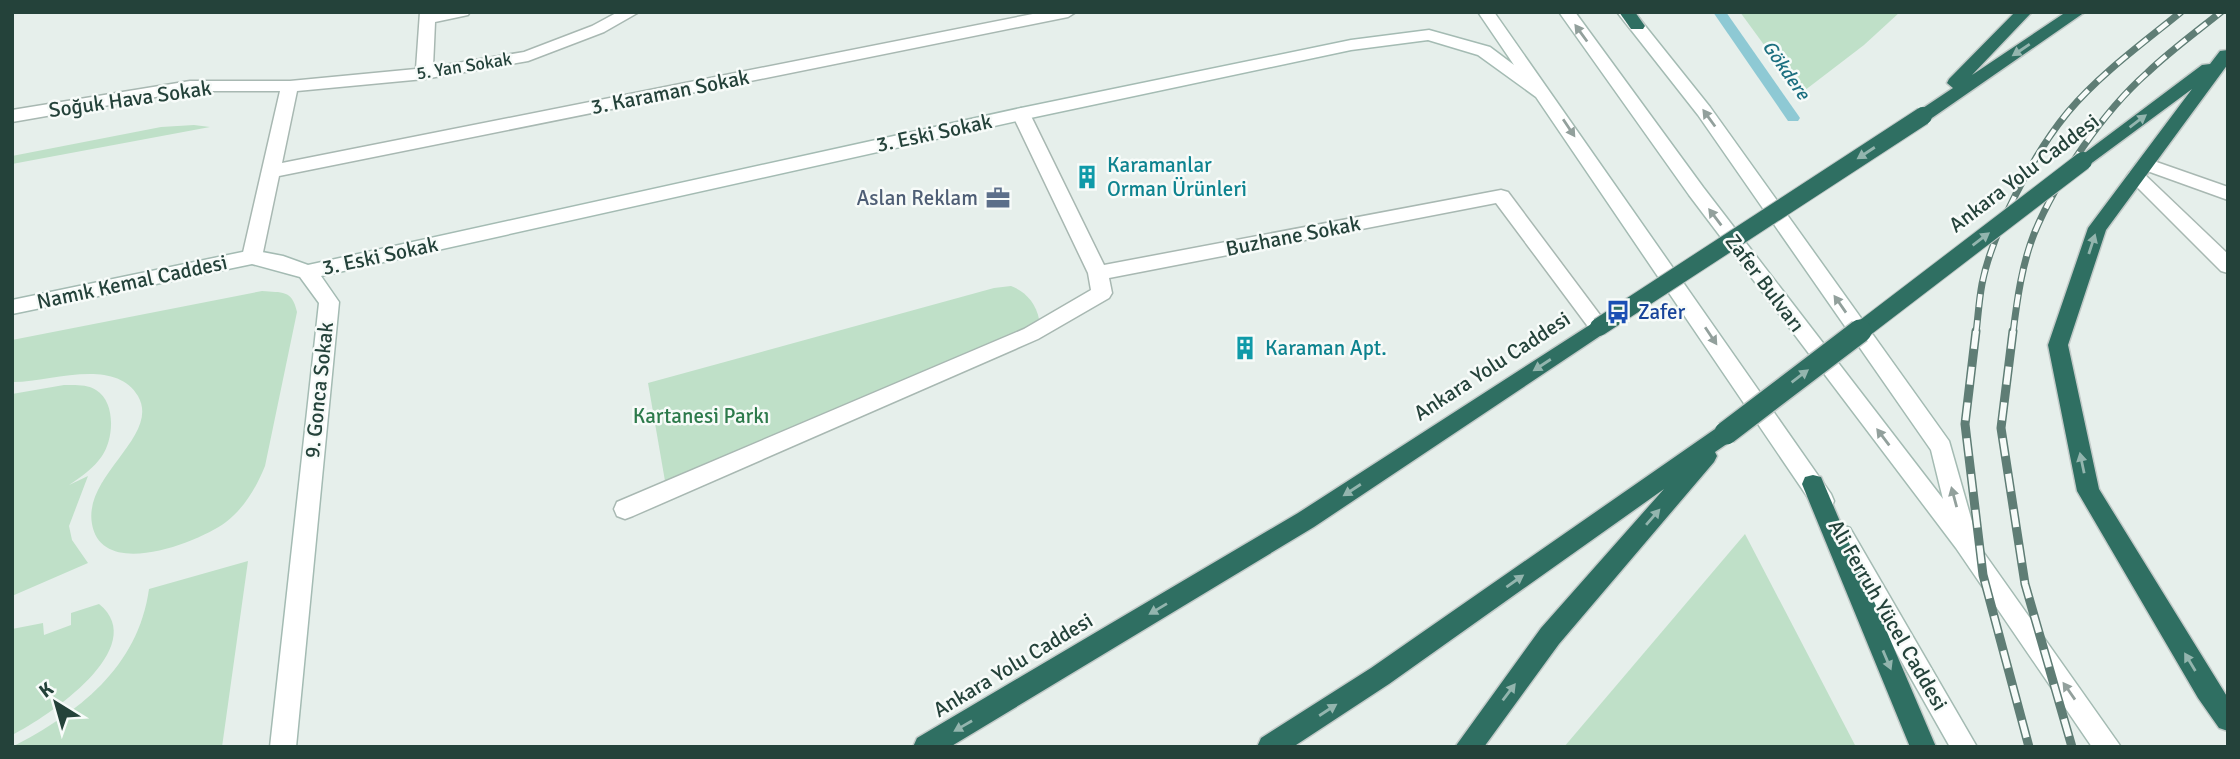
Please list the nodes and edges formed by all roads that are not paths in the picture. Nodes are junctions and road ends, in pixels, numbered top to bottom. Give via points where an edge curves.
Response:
1 (462, 12) edge
2 (631, 12) edge
3 (1068, 12) edge
4 (1486, 12) edge
5 (1567, 12) edge
6 (2024, 12) edge
7 (2077, 12) edge
8 (428, 15) edge
9 (1630, 17) edge
10 (2227, 55) edge
11 (424, 74) junction
12 (290, 86) junction
13 (1548, 97) junction
14 (12, 113) edge
15 (1021, 114) junction
16 (1923, 116) junction
17 (2140, 170) junction
18 (273, 171) junction
19 (2228, 194) edge
20 (252, 257) junction
21 (2228, 266) edge
22 (307, 272) junction
23 (1098, 274) junction
24 (12, 307) edge
25 (1599, 327) junction
26 (1726, 433) junction
27 (1813, 484) junction
28 (625, 509) dead end
29 (1968, 550) junction
30 (2228, 719) edge
31 (283, 747) edge
32 (926, 747) edge
33 (1270, 747) edge
34 (1468, 747) edge
35 (1923, 747) edge
36 (1964, 747) edge
37 (2108, 747) edge

1 - 8 main road
2 - 11 main road, 5. Yan Sokak via 528,56
3 - 18 main road, 3. Karaman Sokak
4 - 13 main road
29 -> 5 main road, Zafer Bulvarı via 1704,202
6 - 16 highway
7 -> 16 highway, Ankara Yolu Caddesi
8 - 11 main road
29 -> 9 main road, Zafer Bulvarı via 1941,447 1704,111
10 - 17 highway
26 -> 10 highway, Ankara Yolu Caddesi, bridge
11 - 12 main road, 5. Yan Sokak
12 - 14 main road, Soğuk Hava Sokak via 190,86
12 - 18 main road
13 - 15 main road, 3. Eski Sokak via 1484,51 1429,35 1351,45
13 -> 27 main road
15 - 22 main road, 3. Eski Sokak
15 - 23 main road
16 -> 25 highway, Ankara Yolu Caddesi, bridge
17 - 19 main road
17 - 21 main road
30 -> 17 highway via 2088,491 2058,345 2097,228
18 - 20 main road
20 - 22 main road
20 - 24 main road, Namık Kemal Caddesi
22 - 31 main road, 9. Gonca Sokak via 329,302
23 - 25 main road, Buzhane Sokak via 1501,196
23 - 28 main road via 1102,293 1031,334
25 -> 32 highway, Ankara Yolu Caddesi via 1306,520
33 -> 26 highway, Ankara Yolu Caddesi via 1380,676
34 -> 26 highway via 1550,636
27 -> 35 highway
27 - 36 main road, Ali Ferruh Yücel Caddesi
37 -> 29 main road, Zafer Bulvarı

